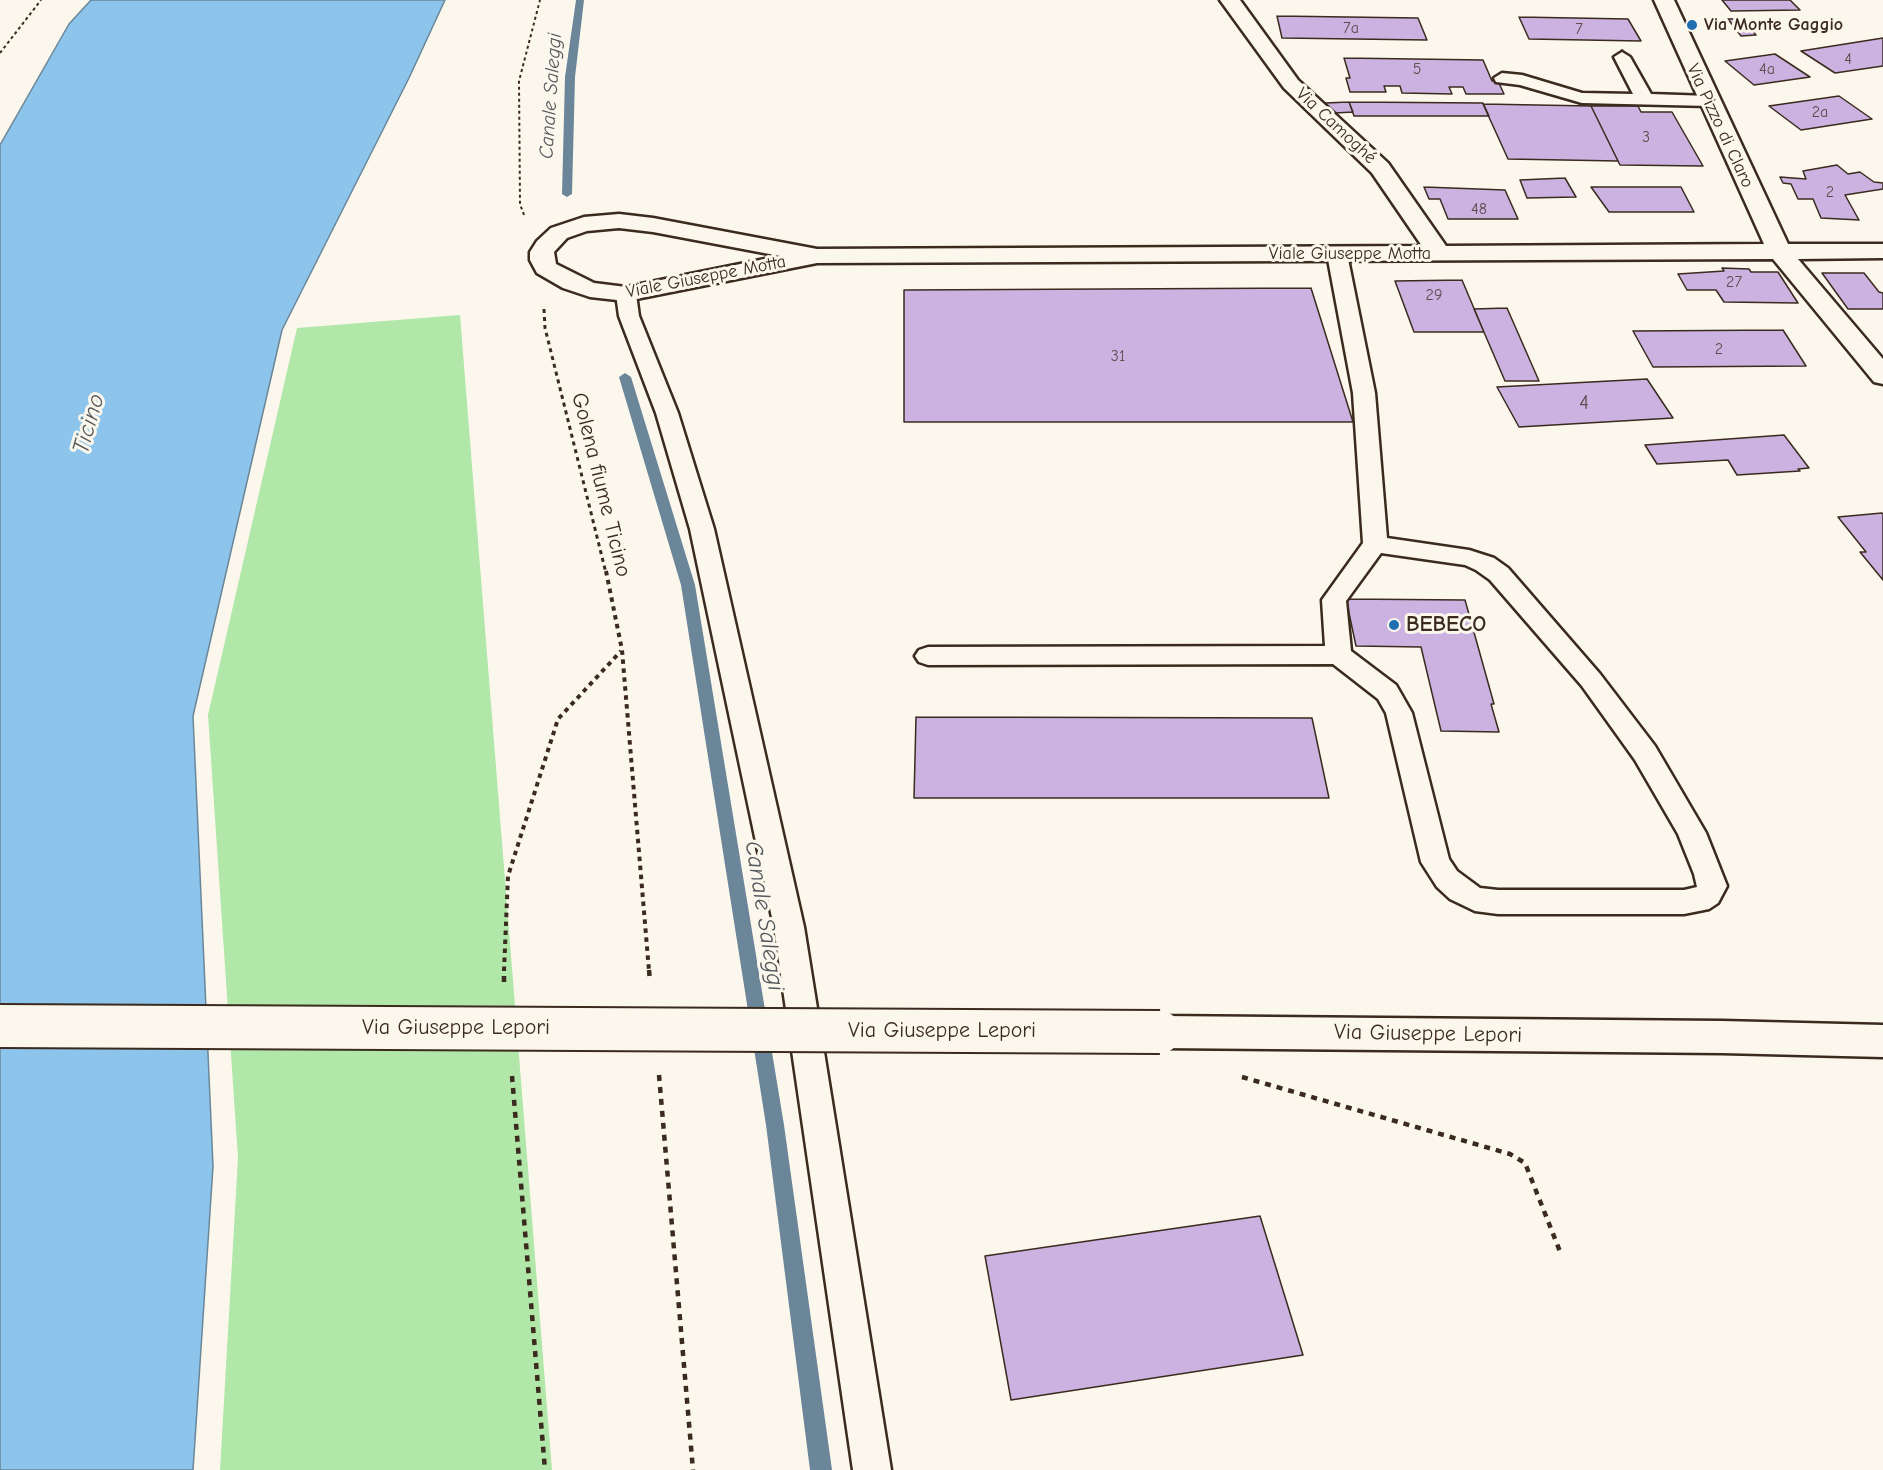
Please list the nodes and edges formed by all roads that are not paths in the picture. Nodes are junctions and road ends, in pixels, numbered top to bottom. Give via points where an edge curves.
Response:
1 (1230, 0) edge
2 (1664, 0) edge
3 (1622, 57) dead end
4 (1502, 78) dead end
5 (1645, 100) junction
6 (1709, 101) junction
7 (1779, 251) junction
8 (1883, 251) edge
9 (1337, 254) junction
10 (1438, 254) junction
11 (817, 256) junction
12 (626, 294) junction
13 (1879, 367) edge
14 (1376, 544) junction
15 (928, 656) dead end
16 (1339, 656) junction
17 (0, 1026) edge
18 (1883, 1041) edge
19 (872, 1470) edge

1 - 10 street, Via Camoghé via 1290,84 1380,168
2 - 6 street, Via Pizzo di Claro
3 - 5 lane
4 - 5 lane via 1582,98
5 - 6 lane
6 - 7 street, Via Pizzo di Claro
7 - 8 street, Viale Giuseppe Motta
7 - 10 street, Viale Giuseppe Motta
7 - 13 street, Via Pizzo di Claro
9 - 10 street, Viale Giuseppe Motta
9 - 11 street, Viale Giuseppe Motta
9 - 14 lane via 1364,393
11 - 12 street, Viale Giuseppe Motta
11 - 12 street, Viale Giuseppe Motta via 619,221 584,224 549,241 542,260 556,276 590,290
12 - 19 lane via 629,316 667,414 702,529 789,927
14 - 16 lane via 1334,600
14 - 16 lane via 1469,558 1499,574 1591,680 1645,753 1692,833 1709,874 1712,886 1708,895 1699,901 1498,902 1475,899 1460,891 1435,862 1399,713 1387,692
15 - 16 lane
17 - 18 street, Via Giuseppe Lepori, bridge via 1160,1032

